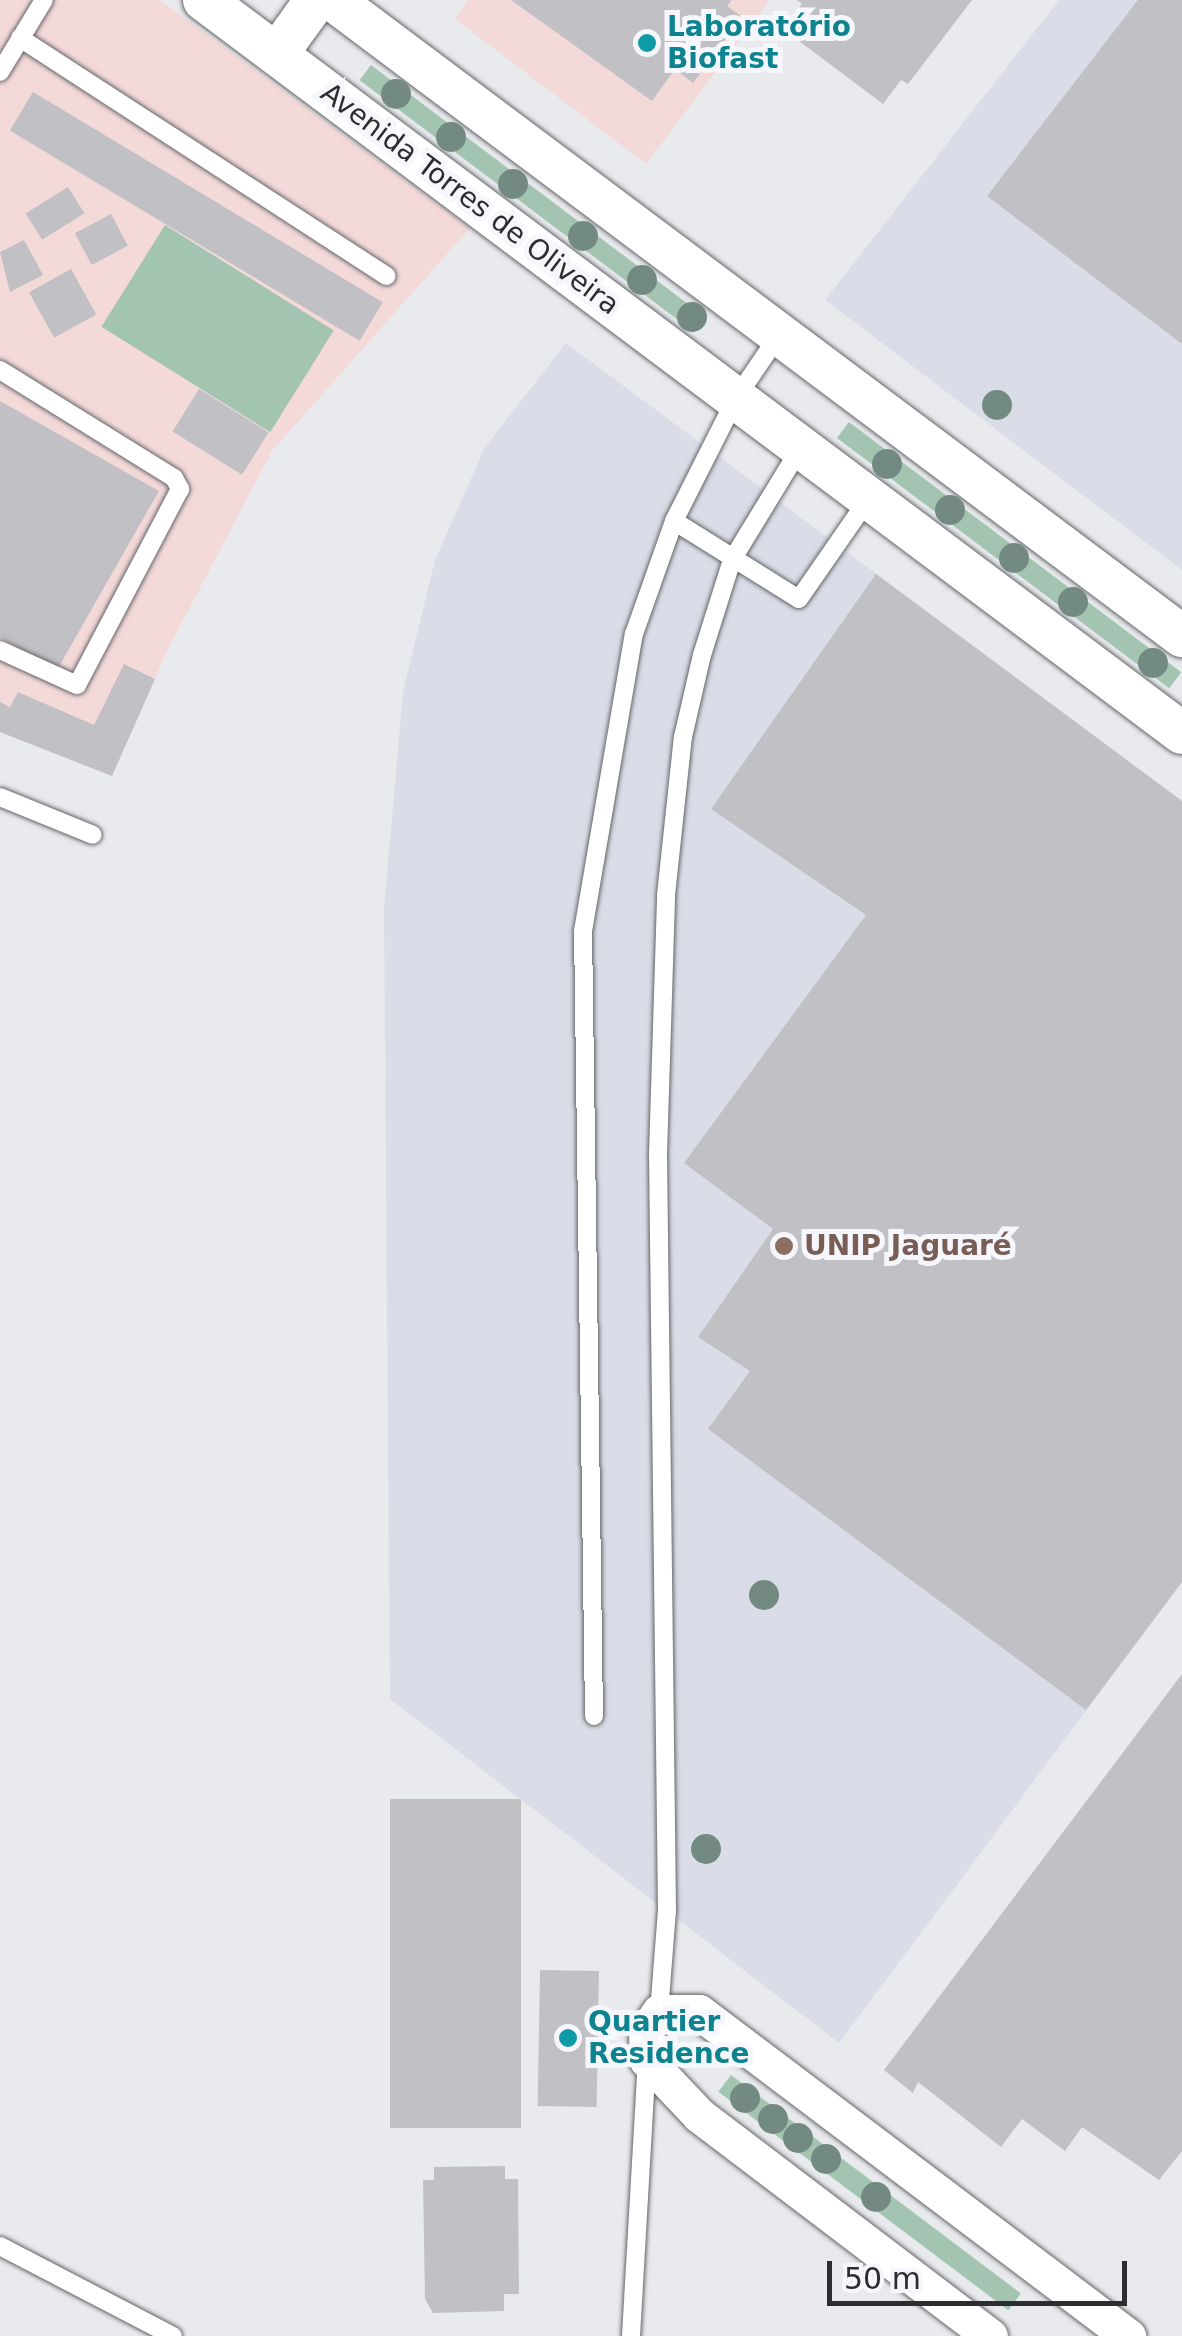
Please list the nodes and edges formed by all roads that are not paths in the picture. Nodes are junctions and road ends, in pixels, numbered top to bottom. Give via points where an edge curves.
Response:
1 (44, 0) edge
2 (204, 0) edge
3 (316, 0) edge
4 (333, 0) edge
5 (20, 38) junction
6 (276, 54) junction
7 (0, 72) edge
8 (386, 276) dead end
9 (779, 335) junction
10 (0, 370) edge
11 (736, 398) junction
12 (801, 448) junction
13 (869, 498) junction
14 (674, 521) junction
15 (732, 560) junction
16 (1182, 636) edge
17 (0, 650) edge
18 (1182, 732) edge
19 (0, 797) edge
20 (94, 835) dead end
21 (594, 1716) dead end
22 (659, 2012) junction
23 (647, 2060) junction
24 (0, 2246) edge
25 (1108, 2330) edge
26 (173, 2336) edge
27 (631, 2336) edge
28 (990, 2336) edge

1 - 5 lane
2 - 6 street, Avenida Torres de Oliveira
3 - 6 street
4 - 9 street
5 - 7 lane
5 - 8 lane
6 - 11 street, Avenida Torres de Oliveira
9 - 11 lane
9 - 16 street
10 - 17 lane via 174,478 180,490 77,685
11 - 12 street, Avenida Torres de Oliveira
11 - 14 lane
12 - 13 street, Avenida Torres de Oliveira
12 - 15 lane
13 - 15 lane via 804,598
13 - 18 street, Avenida Torres de Oliveira
14 - 15 lane
14 - 21 lane via 626,671 583,930
15 - 22 lane via 683,737 666,895 658,1154 667,1911
19 - 20 lane
22 - 23 street via 646,2031
22 - 25 street via 699,2012
23 - 27 lane
23 - 28 street via 699,2116
24 - 26 lane

